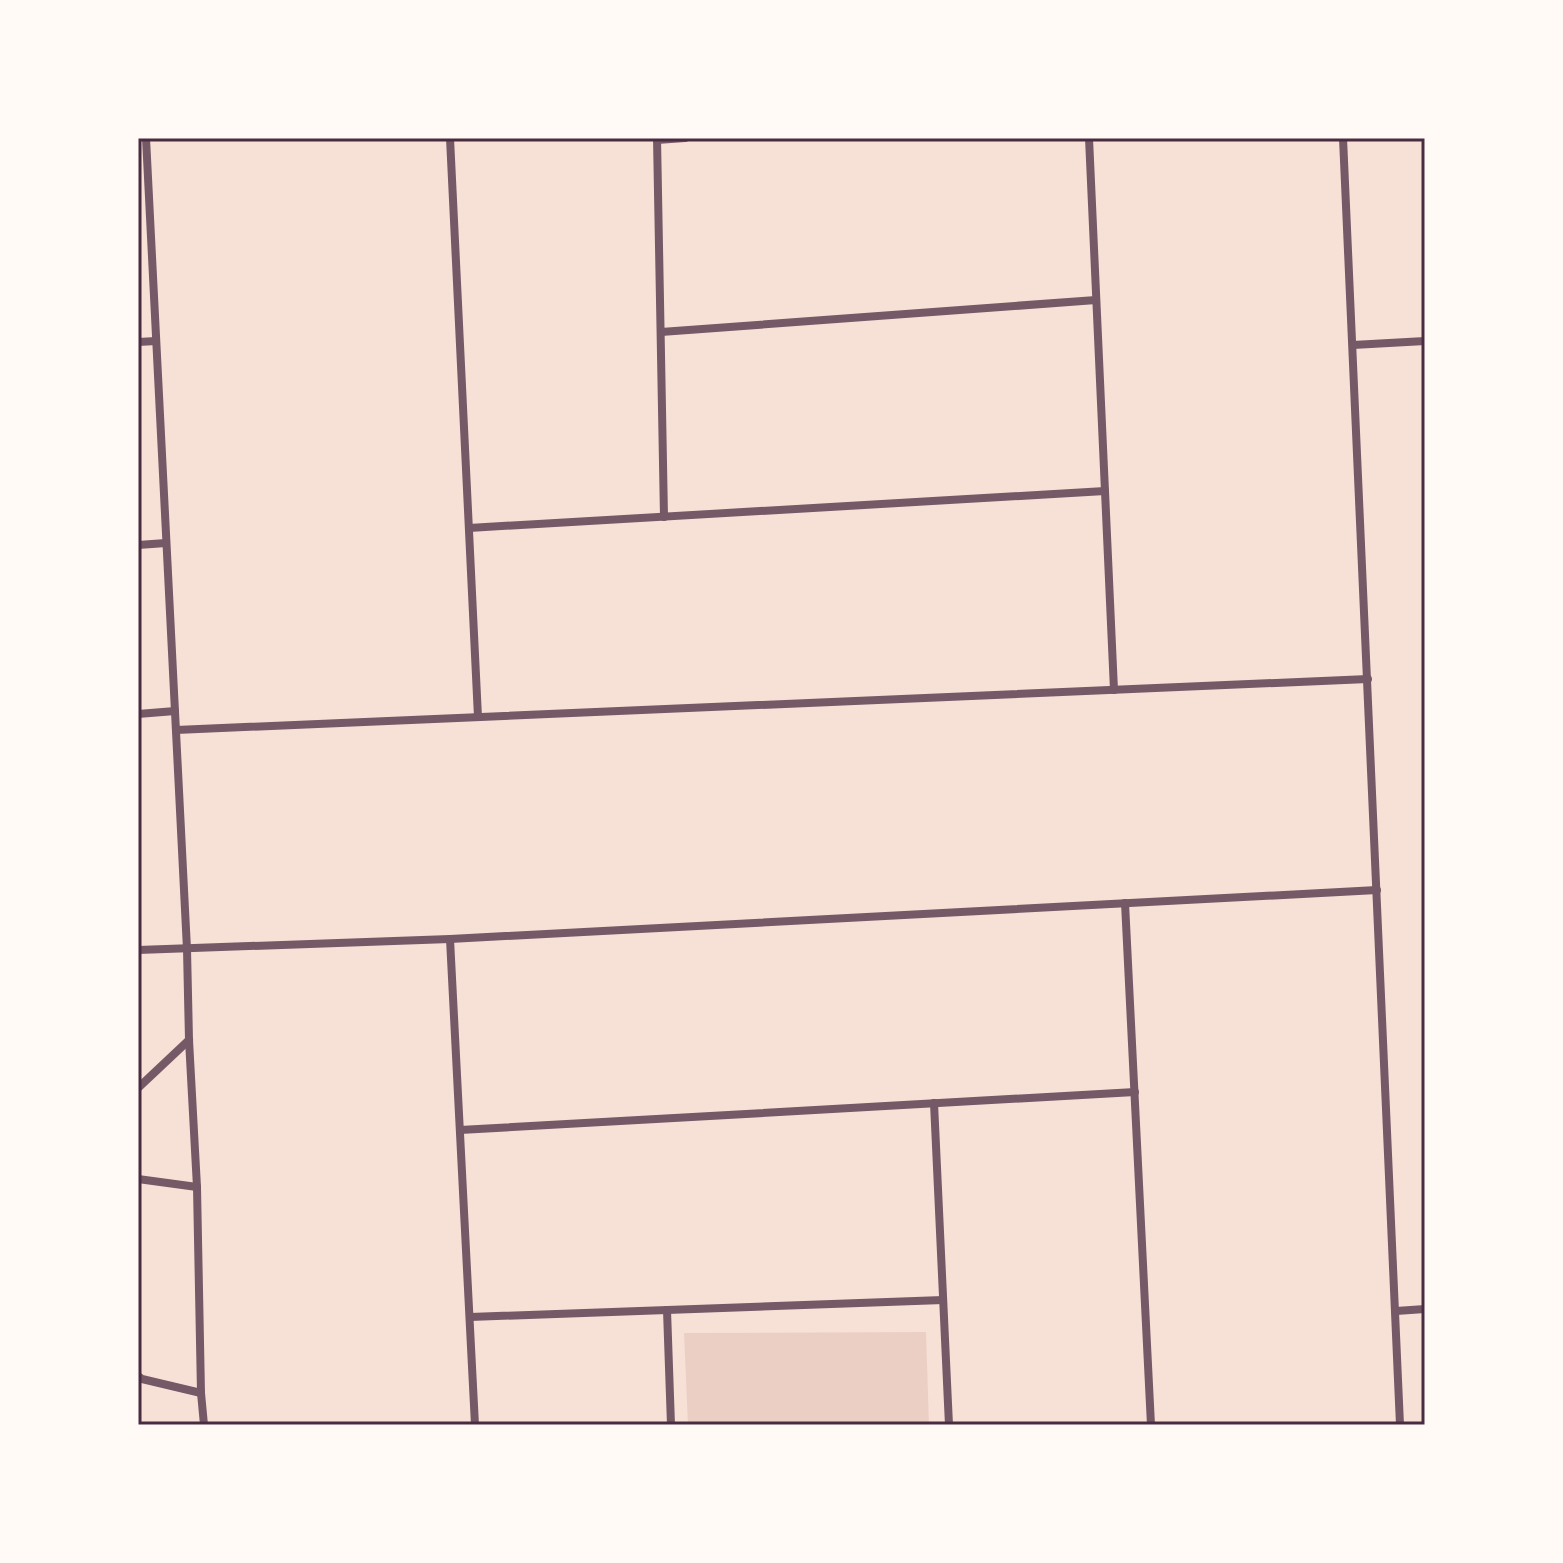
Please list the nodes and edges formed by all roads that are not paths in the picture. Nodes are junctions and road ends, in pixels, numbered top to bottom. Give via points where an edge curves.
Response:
1 (450, 138) edge
2 (685, 138) edge
3 (1089, 138) edge
4 (1343, 138) edge
5 (657, 139) edge
6 (143, 142) edge
7 (1096, 300) junction
8 (661, 332) junction
9 (156, 341) junction
10 (1425, 341) edge
11 (138, 342) edge
12 (1353, 345) junction
13 (1105, 491) junction
14 (664, 517) junction
15 (469, 528) junction
16 (166, 543) junction
17 (138, 545) edge
18 (1368, 679) junction
19 (1114, 690) junction
20 (175, 711) junction
21 (138, 714) edge
22 (478, 717) junction
23 (176, 730) junction
24 (1377, 890) junction
25 (1125, 903) junction
26 (450, 939) junction
27 (187, 949) junction
28 (138, 950) edge
29 (189, 1040) junction
30 (138, 1088) edge
31 (1135, 1092) junction
32 (934, 1103) junction
33 (460, 1130) junction
34 (138, 1179) edge
35 (197, 1187) junction
36 (943, 1300) junction
37 (1425, 1309) edge
38 (667, 1310) junction
39 (1396, 1311) junction
40 (470, 1317) junction
41 (138, 1376) edge
42 (201, 1393) junction
43 (204, 1425) edge
44 (475, 1425) edge
45 (671, 1425) edge
46 (949, 1425) edge
47 (1151, 1425) edge
48 (1400, 1425) edge

1 - 15 street
2 - 5 street
3 - 7 street
4 - 12 street
5 - 8 street
6 - 9 street
7 - 8 street
7 - 13 street
8 - 14 street
9 - 11 street
9 - 16 street
10 - 12 street
12 - 18 street
13 - 14 street
13 - 19 street
14 - 15 street
15 - 22 street
16 - 17 street
16 - 20 street
18 - 19 street
18 - 24 street
19 - 22 street
20 - 21 street
20 - 23 street
22 - 23 street
23 - 27 street
24 - 25 street
24 - 39 street
25 - 26 street
25 - 31 street
26 - 27 street
26 - 33 street
27 - 28 street
27 - 29 street
29 - 30 street
29 - 35 street
31 - 32 street
31 - 47 street
32 - 33 street
32 - 36 street
33 - 40 street
34 - 35 street
35 - 42 street
36 - 38 street
36 - 46 street
37 - 39 street
38 - 40 street
38 - 45 street
39 - 48 street
40 - 44 street
41 - 42 street
42 - 43 street

